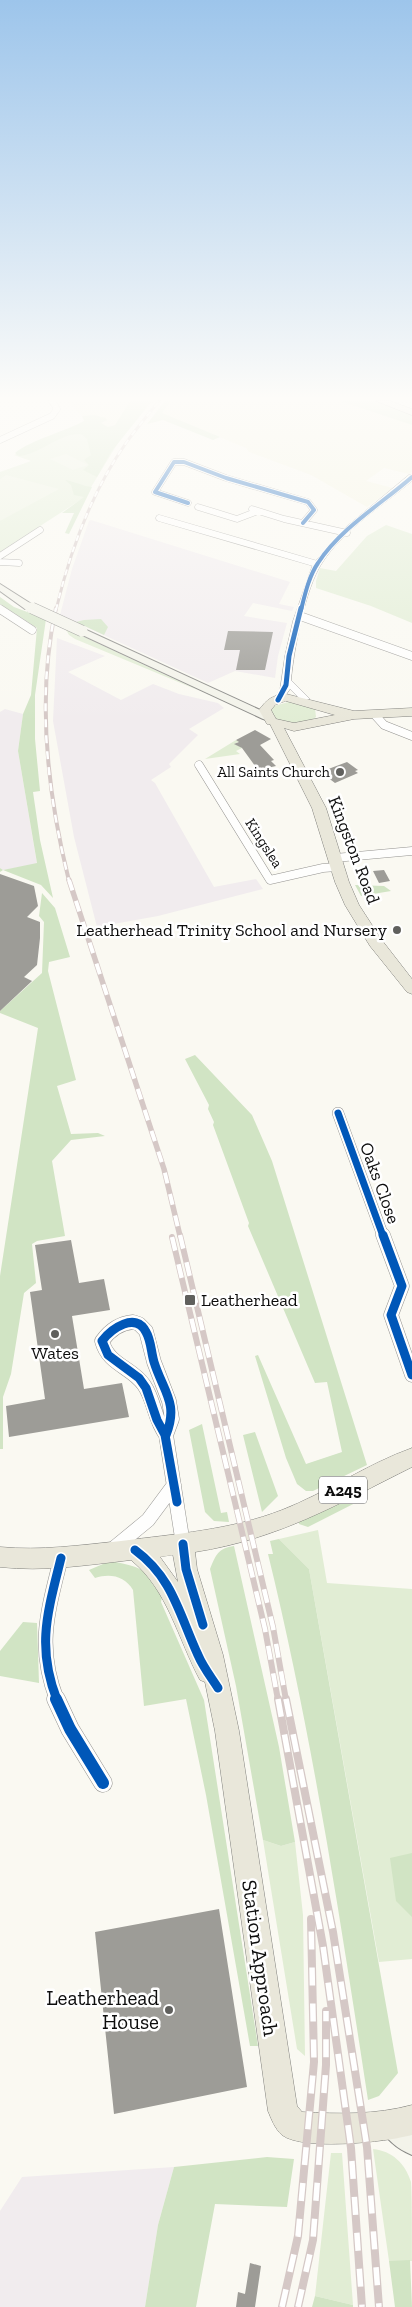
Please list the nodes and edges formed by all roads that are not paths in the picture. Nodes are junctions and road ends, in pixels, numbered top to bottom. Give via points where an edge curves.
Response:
1 (203, 509) edge
2 (314, 509) edge
3 (375, 509) edge
4 (159, 518) dead end
5 (303, 523) junction
6 (40, 530) dead end
7 (347, 533) junction
8 (0, 556) edge
9 (0, 562) edge
10 (18, 563) dead end
11 (317, 564) junction
12 (0, 587) edge
13 (0, 609) edge
14 (300, 616) junction
15 (32, 630) dead end
16 (412, 656) edge
17 (288, 682) junction
18 (305, 700) junction
19 (236, 702) junction
20 (274, 702) junction
21 (320, 706) junction
22 (412, 712) edge
23 (354, 715) junction
24 (375, 715) junction
25 (272, 720) junction
26 (318, 721) junction
27 (303, 726) junction
28 (412, 736) edge
29 (286, 743) junction
30 (199, 764) dead end
31 (412, 851) edge
32 (336, 862) junction
33 (412, 989) edge
34 (338, 1113) dead end
35 (412, 1375) edge
36 (166, 1435) junction
37 (412, 1457) edge
38 (174, 1485) junction
39 (183, 1544) junction
40 (135, 1550) junction
41 (106, 1553) junction
42 (0, 1557) edge
43 (61, 1558) junction
44 (218, 1688) junction
45 (103, 1784) dead end
46 (406, 2129) edge

1 - 5 street via 237,519 255,510
2 - 5 street
3 - 7 street
4 - 11 street
5 - 7 street
6 - 8 street
7 - 11 street
9 - 10 street
11 - 14 street
12 - 19 main road, bridge via 29,607
13 - 15 street
14 - 16 street
14 - 17 street via 288,659
17 - 18 street
17 - 20 street via 286,690
18 - 20 main road via 292,698
18 - 21 main road
19 - 20 main road
19 - 25 main road
20 - 25 main road via 265,710
21 - 23 main road
21 - 26 main road via 323,714
22 - 24 main road
23 - 24 main road
23 - 26 main road
24 - 28 street via 384,725
25 - 27 main road
25 - 29 main road, Kingston Road
26 - 27 main road
27 - 29 main road via 290,735
29 - 32 main road, Kingston Road via 312,792
30 - 32 street, Kingslea via 270,880 324,868
31 - 32 street
32 - 33 main road, Kingston Road via 346,891 362,921
34 - 35 street, Oaks Close via 402,1286 391,1315
36 - 36 street via 157,1422 143,1383 131,1371 108,1358 103,1350 102,1341 114,1328 136,1323 148,1335 173,1419
36 - 38 street
37 - 39 main road, A245 via 281,1521
38 - 39 street
38 - 41 street via 144,1526
39 - 40 main road, A245
39 - 44 main road, Station Approach via 186,1569
40 - 41 main road, A245
40 - 44 main road, Station Approach via 152,1563 168,1582 200,1658
41 - 43 main road, A245
42 - 43 main road, A245 via 30,1560
43 - 45 street via 45,1628 46,1664 53,1696 66,1726
44 - 46 main road, Station Approach via 284,2111 292,2124 299,2127

